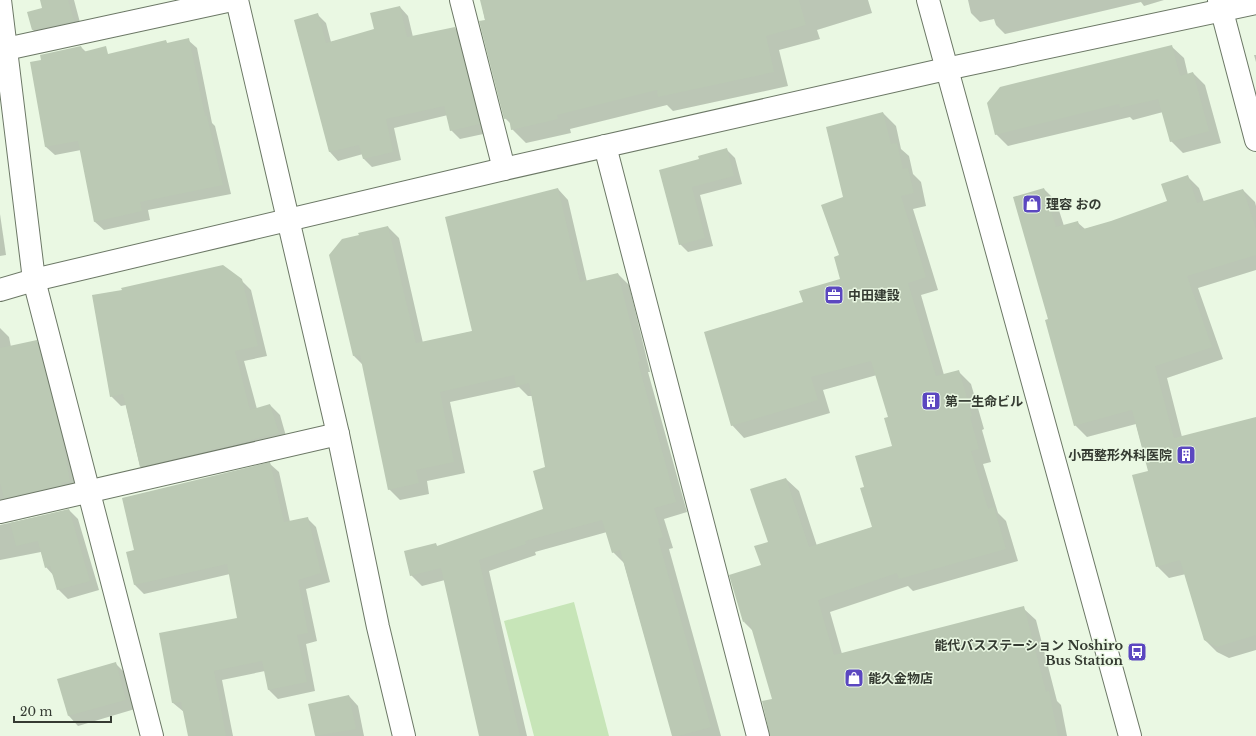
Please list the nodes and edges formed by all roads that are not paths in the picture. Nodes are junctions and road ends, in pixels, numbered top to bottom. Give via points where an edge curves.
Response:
1 (0, 0) edge
2 (232, 0) edge
3 (237, 0) edge
4 (462, 0) edge
5 (928, 0) edge
6 (1256, 3) edge
7 (1221, 5) edge
8 (6, 49) junction
9 (946, 69) junction
10 (1256, 140) edge
11 (606, 146) junction
12 (504, 168) junction
13 (287, 220) junction
14 (34, 280) junction
15 (0, 290) edge
16 (338, 434) junction
17 (89, 493) junction
18 (0, 512) edge
19 (152, 736) edge
20 (404, 736) edge
21 (758, 736) edge
22 (1130, 736) edge

1 - 8 street
2 - 8 street
3 - 13 street
4 - 12 street
5 - 9 street
6 - 7 street
7 - 9 street
7 - 10 street
8 - 14 street
9 - 11 street
9 - 22 street
11 - 12 street
11 - 21 street
12 - 13 street
13 - 14 street
13 - 16 street
14 - 15 street
14 - 17 street
16 - 17 street
16 - 20 street via 378,627
17 - 18 street
17 - 19 street

